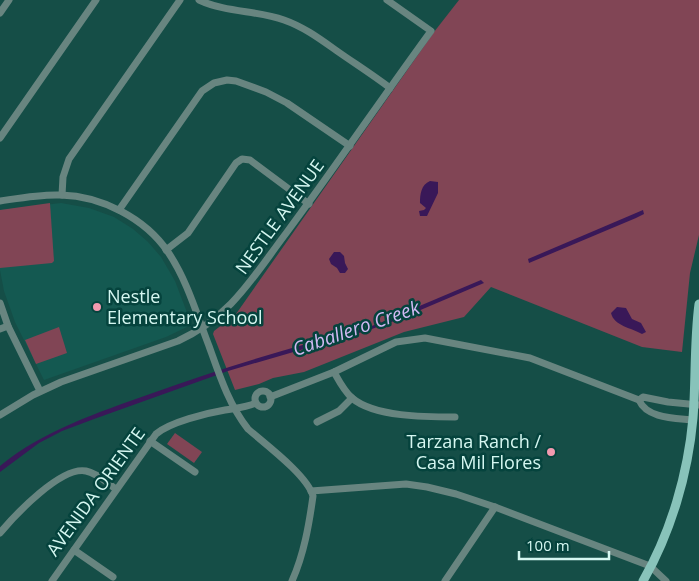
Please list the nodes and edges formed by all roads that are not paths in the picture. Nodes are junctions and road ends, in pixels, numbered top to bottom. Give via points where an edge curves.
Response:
1 (9, 0) edge
2 (96, 0) edge
3 (180, 0) edge
4 (199, 0) edge
5 (387, 0) edge
6 (1, 10) edge
7 (390, 88) junction
8 (0, 138) edge
9 (350, 146) junction
10 (62, 195) junction
11 (0, 201) edge
12 (309, 204) junction
13 (120, 210) junction
14 (166, 250) junction
15 (0, 304) edge
16 (699, 304) edge
17 (8, 326) junction
18 (0, 329) edge
19 (202, 329) junction
20 (334, 372) junction
21 (40, 392) junction
22 (270, 397) junction
23 (352, 398) junction
24 (640, 400) junction
25 (256, 403) junction
26 (696, 405) edge
27 (234, 409) junction
28 (0, 416) edge
29 (455, 417) dead end
30 (692, 420) junction
31 (317, 422) dead end
32 (150, 441) junction
33 (195, 472) dead end
34 (116, 489) junction
35 (312, 491) junction
36 (495, 507) junction
37 (0, 533) edge
38 (74, 550) junction
39 (650, 566) junction
40 (113, 577) dead end
41 (52, 581) edge
42 (292, 581) edge
43 (445, 581) edge
44 (643, 581) edge
45 (666, 581) edge

1 - 6 street
2 - 8 street
3 - 10 street via 69,159
4 - 7 street via 212,6 272,16 295,24
5 - 7 street, NESTLE AVENUE via 430,30
7 - 9 street, NESTLE AVENUE
9 - 12 street, NESTLE AVENUE
9 - 13 street via 287,102 266,92 236,81 214,83 202,91
10 - 11 street
10 - 13 street via 93,200
12 - 14 street via 250,160 242,159 188,233
12 - 19 street, NESTLE AVENUE via 246,288
13 - 14 street via 142,225
14 - 19 street via 183,279
15 - 17 street
16 - 26 main road
17 - 18 street
17 - 21 street
19 - 21 street, NESTLE AVENUE
19 - 27 street
20 - 22 street, AVENIDA ORIENTE
20 - 23 street
20 - 24 street, AVENIDA ORIENTE via 396,342 425,338 530,358
21 - 28 street, NESTLE AVENUE
22 - 25 street, AVENIDA ORIENTE via 266,407
22 - 25 street, AVENIDA ORIENTE via 267,392 259,392
23 - 29 street via 378,410 424,418
23 - 31 street via 339,411
24 - 26 street, AVENIDA ORIENTE via 643,397
24 - 30 street, AVENIDA ORIENTE via 640,404 652,413
25 - 27 street, AVENIDA ORIENTE
26 - 30 main road
27 - 32 street, AVENIDA ORIENTE via 168,426
27 - 35 street via 248,429
30 - 39 main road via 678,496
32 - 33 street
32 - 34 street, AVENIDA ORIENTE
34 - 37 street via 93,473 78,470 70,473 40,494
34 - 38 street, AVENIDA ORIENTE
35 - 36 street via 406,484 456,494
35 - 42 street via 306,540
36 - 39 street
36 - 43 street
38 - 40 street
38 - 41 street, AVENIDA ORIENTE
39 - 44 main road
39 - 45 street

